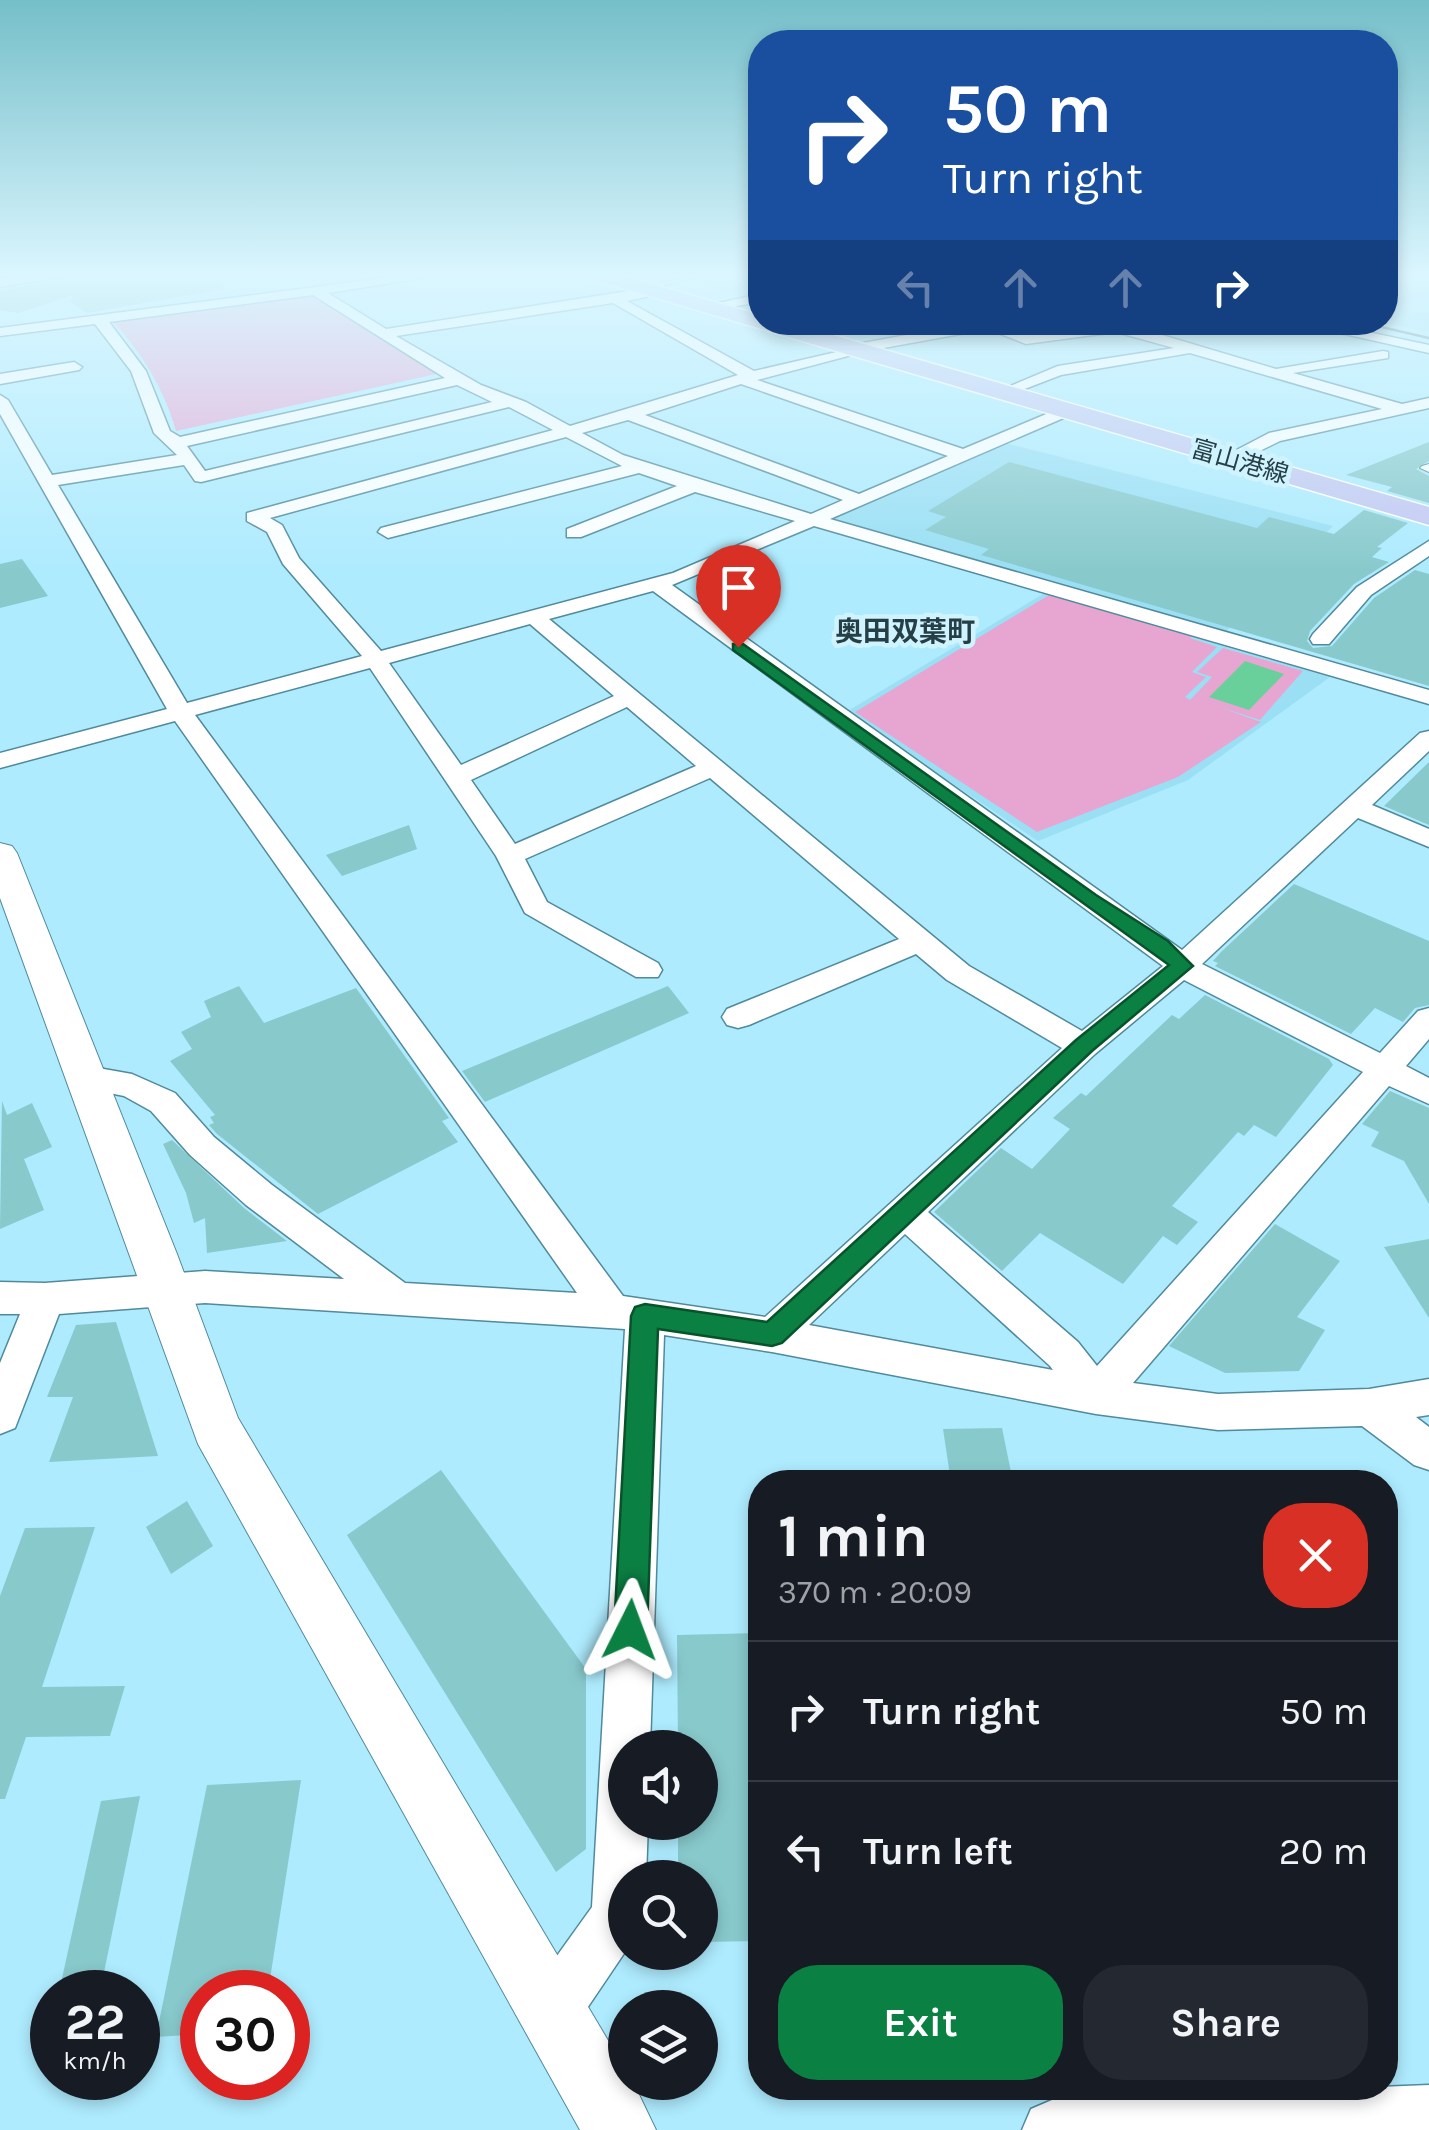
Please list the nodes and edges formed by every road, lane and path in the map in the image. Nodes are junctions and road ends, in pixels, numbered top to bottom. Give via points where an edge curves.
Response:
1 (28, 374) edge
2 (140, 374) edge
3 (453, 374) edge
4 (740, 374) edge
5 (760, 374) edge
6 (942, 374) edge
7 (1052, 374) edge
8 (1278, 374) edge
9 (746, 378) junction
10 (0, 379) edge
11 (461, 379) junction
12 (1004, 392) junction
13 (0, 400) edge
14 (506, 403) junction
15 (1429, 403) edge
16 (1400, 409) junction
17 (1069, 410) junction
18 (629, 415) junction
19 (567, 432) junction
20 (183, 451) junction
21 (963, 455) junction
22 (286, 456) junction
23 (1233, 459) junction
24 (640, 467) junction
25 (48, 482) junction
26 (694, 486) junction
27 (339, 494) junction
28 (856, 500) junction
29 (1429, 516) edge
30 (807, 520) junction
31 (388, 532) dead end
32 (574, 533) dead end
33 (1429, 547) edge
34 (656, 584) junction
35 (534, 616) junction
36 (1321, 639) dead end
37 (375, 658) junction
38 (633, 696) junction
39 (1429, 696) edge
40 (180, 711) junction
41 (1429, 738) edge
42 (0, 761) edge
43 (715, 768) junction
44 (456, 777) junction
45 (1354, 807) junction
46 (1429, 839) edge
47 (0, 853) edge
48 (510, 856) junction
49 (920, 941) junction
50 (1182, 966) junction
51 (648, 970) dead end
52 (738, 1017) dead end
53 (1429, 1019) edge
54 (1084, 1046) junction
55 (1387, 1070) junction
56 (87, 1078) junction
57 (1429, 1092) edge
58 (904, 1212) junction
59 (165, 1288) junction
60 (0, 1298) edge
61 (397, 1298) junction
62 (44, 1299) junction
63 (628, 1313) junction
64 (772, 1334) junction
65 (1096, 1396) junction
66 (1429, 1397) edge
67 (1369, 1408) junction
68 (0, 1415) edge
69 (1429, 1451) edge
70 (625, 1730) edge
71 (621, 1840) edge
72 (552, 2012) junction
73 (1429, 2114) edge
74 (620, 2130) edge
75 (1052, 2130) edge

1 - 10 street
2 - 20 street via 158,403 162,432
3 - 11 street
4 - 9 street
5 - 9 street
6 - 12 main road, 富山港線
7 - 12 street
8 - 16 street
9 - 18 street
9 - 21 street
11 - 14 street
11 - 20 street
12 - 17 main road, 富山港線
13 - 25 street
14 - 19 street
14 - 22 street
15 - 16 street
16 - 23 street via 1274,437
17 - 21 street
17 - 23 main road, 富山港線
18 - 19 street
18 - 28 street
19 - 24 street
19 - 27 street
20 - 22 street via 202,477
20 - 25 street
21 - 28 street
22 - 27 street
23 - 29 main road, 富山港線
24 - 26 street
24 - 31 street
25 - 40 street
26 - 30 street
26 - 32 street
27 - 37 street via 254,517 275,529 290,560
28 - 30 street
30 - 34 street
30 - 39 street
33 - 36 street via 1364,591
34 - 35 street
34 - 50 street
35 - 37 street
35 - 38 street
37 - 40 street
37 - 44 street
38 - 43 street
38 - 44 street
40 - 42 street
40 - 63 street
41 - 45 street
43 - 48 street
43 - 49 street
44 - 48 street
45 - 46 street
45 - 50 street
47 - 56 street
48 - 51 street via 535,907
49 - 52 street
49 - 54 street via 958,973
50 - 54 street
50 - 55 street
53 - 55 street
54 - 58 street
55 - 57 street
55 - 65 street
56 - 59 street
56 - 61 street via 132,1086 163,1102 259,1195
58 - 64 street
58 - 65 street via 1064,1354
59 - 61 street
59 - 62 street
59 - 72 street via 216,1428
60 - 62 street
61 - 63 street
62 - 68 street
63 - 64 street
63 - 70 street
64 - 65 street
65 - 67 street via 1218,1412
66 - 67 street
67 - 69 street
71 - 72 street via 618,1916
72 - 74 street
73 - 75 street

